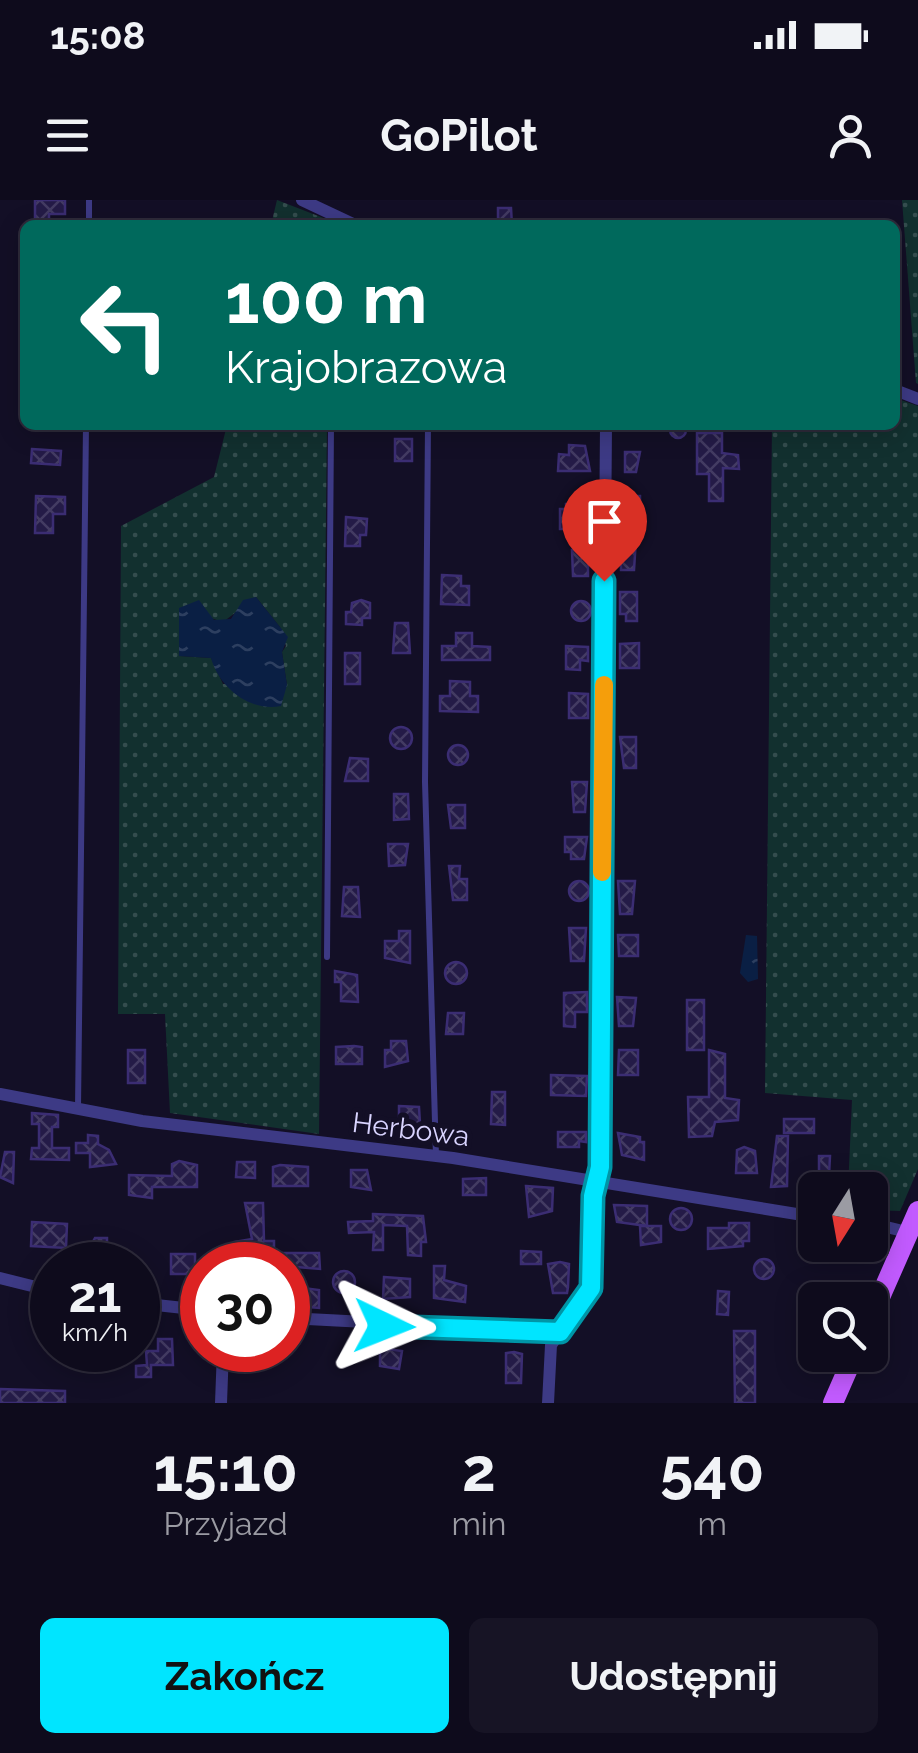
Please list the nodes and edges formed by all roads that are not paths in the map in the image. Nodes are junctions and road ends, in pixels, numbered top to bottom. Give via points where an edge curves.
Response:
1 (302, 200) edge
2 (332, 220) edge
3 (86, 430) edge
4 (331, 430) edge
5 (428, 430) edge
6 (606, 430) edge
7 (326, 957) dead end
8 (0, 1094) edge
9 (78, 1109) junction
10 (436, 1156) junction
11 (597, 1183) junction
12 (918, 1211) edge
13 (798, 1214) edge
14 (888, 1228) edge
15 (913, 1234) edge
16 (0, 1278) edge
17 (888, 1284) edge
18 (30, 1286) edge
19 (310, 1319) edge
20 (560, 1332) junction
21 (222, 1372) edge
22 (847, 1372) edge
23 (221, 1403) edge
24 (548, 1403) edge
25 (834, 1403) edge

1 - 2 street
3 - 9 lane
4 - 7 lane
5 - 10 lane via 425,782
6 - 11 street
8 - 9 street, Herbowa
9 - 10 street, Herbowa
10 - 11 street, Herbowa
11 - 13 street, Herbowa
11 - 20 street via 591,1288
12 - 15 main road
14 - 15 street
15 - 17 main road
16 - 18 street
19 - 20 street
20 - 24 street via 549,1358
21 - 23 street
22 - 25 main road

